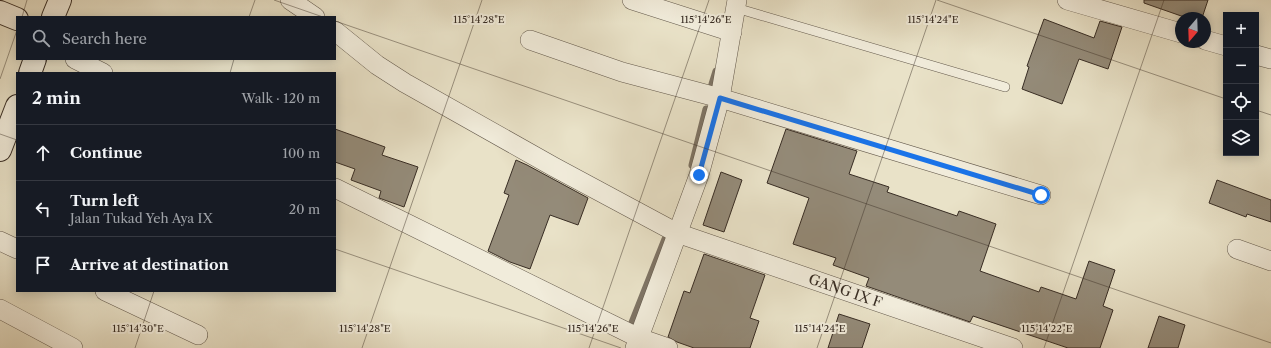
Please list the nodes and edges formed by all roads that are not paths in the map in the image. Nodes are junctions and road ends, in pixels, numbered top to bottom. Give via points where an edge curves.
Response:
1 (60, 0) edge
2 (290, 0) edge
3 (632, 0) edge
4 (1067, 0) edge
5 (737, 4) edge
6 (0, 12) edge
7 (53, 16) edge
8 (313, 16) edge
9 (16, 19) edge
10 (1175, 31) edge
11 (336, 32) edge
12 (732, 32) junction
13 (530, 40) dead end
14 (1211, 42) edge
15 (1223, 45) edge
16 (1259, 56) edge
17 (1271, 59) edge
18 (36, 60) edge
19 (76, 60) edge
20 (30, 72) edge
21 (101, 72) edge
22 (1005, 87) dead end
23 (720, 98) junction
24 (16, 109) edge
25 (0, 150) edge
26 (336, 189) edge
27 (1041, 195) dead end
28 (677, 233) junction
29 (0, 241) edge
30 (16, 249) edge
31 (1237, 249) dead end
32 (1271, 261) edge
33 (107, 292) edge
34 (0, 309) edge
35 (198, 335) dead end
36 (637, 343) edge
37 (74, 348) edge
38 (668, 348) edge
39 (1013, 348) edge

1 - 7 street
2 - 8 street
3 - 12 street
4 - 10 street
5 - 12 street
5 - 22 lane
6 - 9 street
11 - 28 street, GANG IX F via 377,65 406,83
12 - 23 street
13 - 23 street via 622,72
14 - 15 street
16 - 17 street
18 - 20 street
19 - 21 street
23 - 27 street
23 - 28 street via 699,175
24 - 25 street
26 - 36 street
28 - 36 street
28 - 39 street, GANG IX F
29 - 30 street
31 - 32 street
33 - 35 street
34 - 37 street
36 - 38 street

